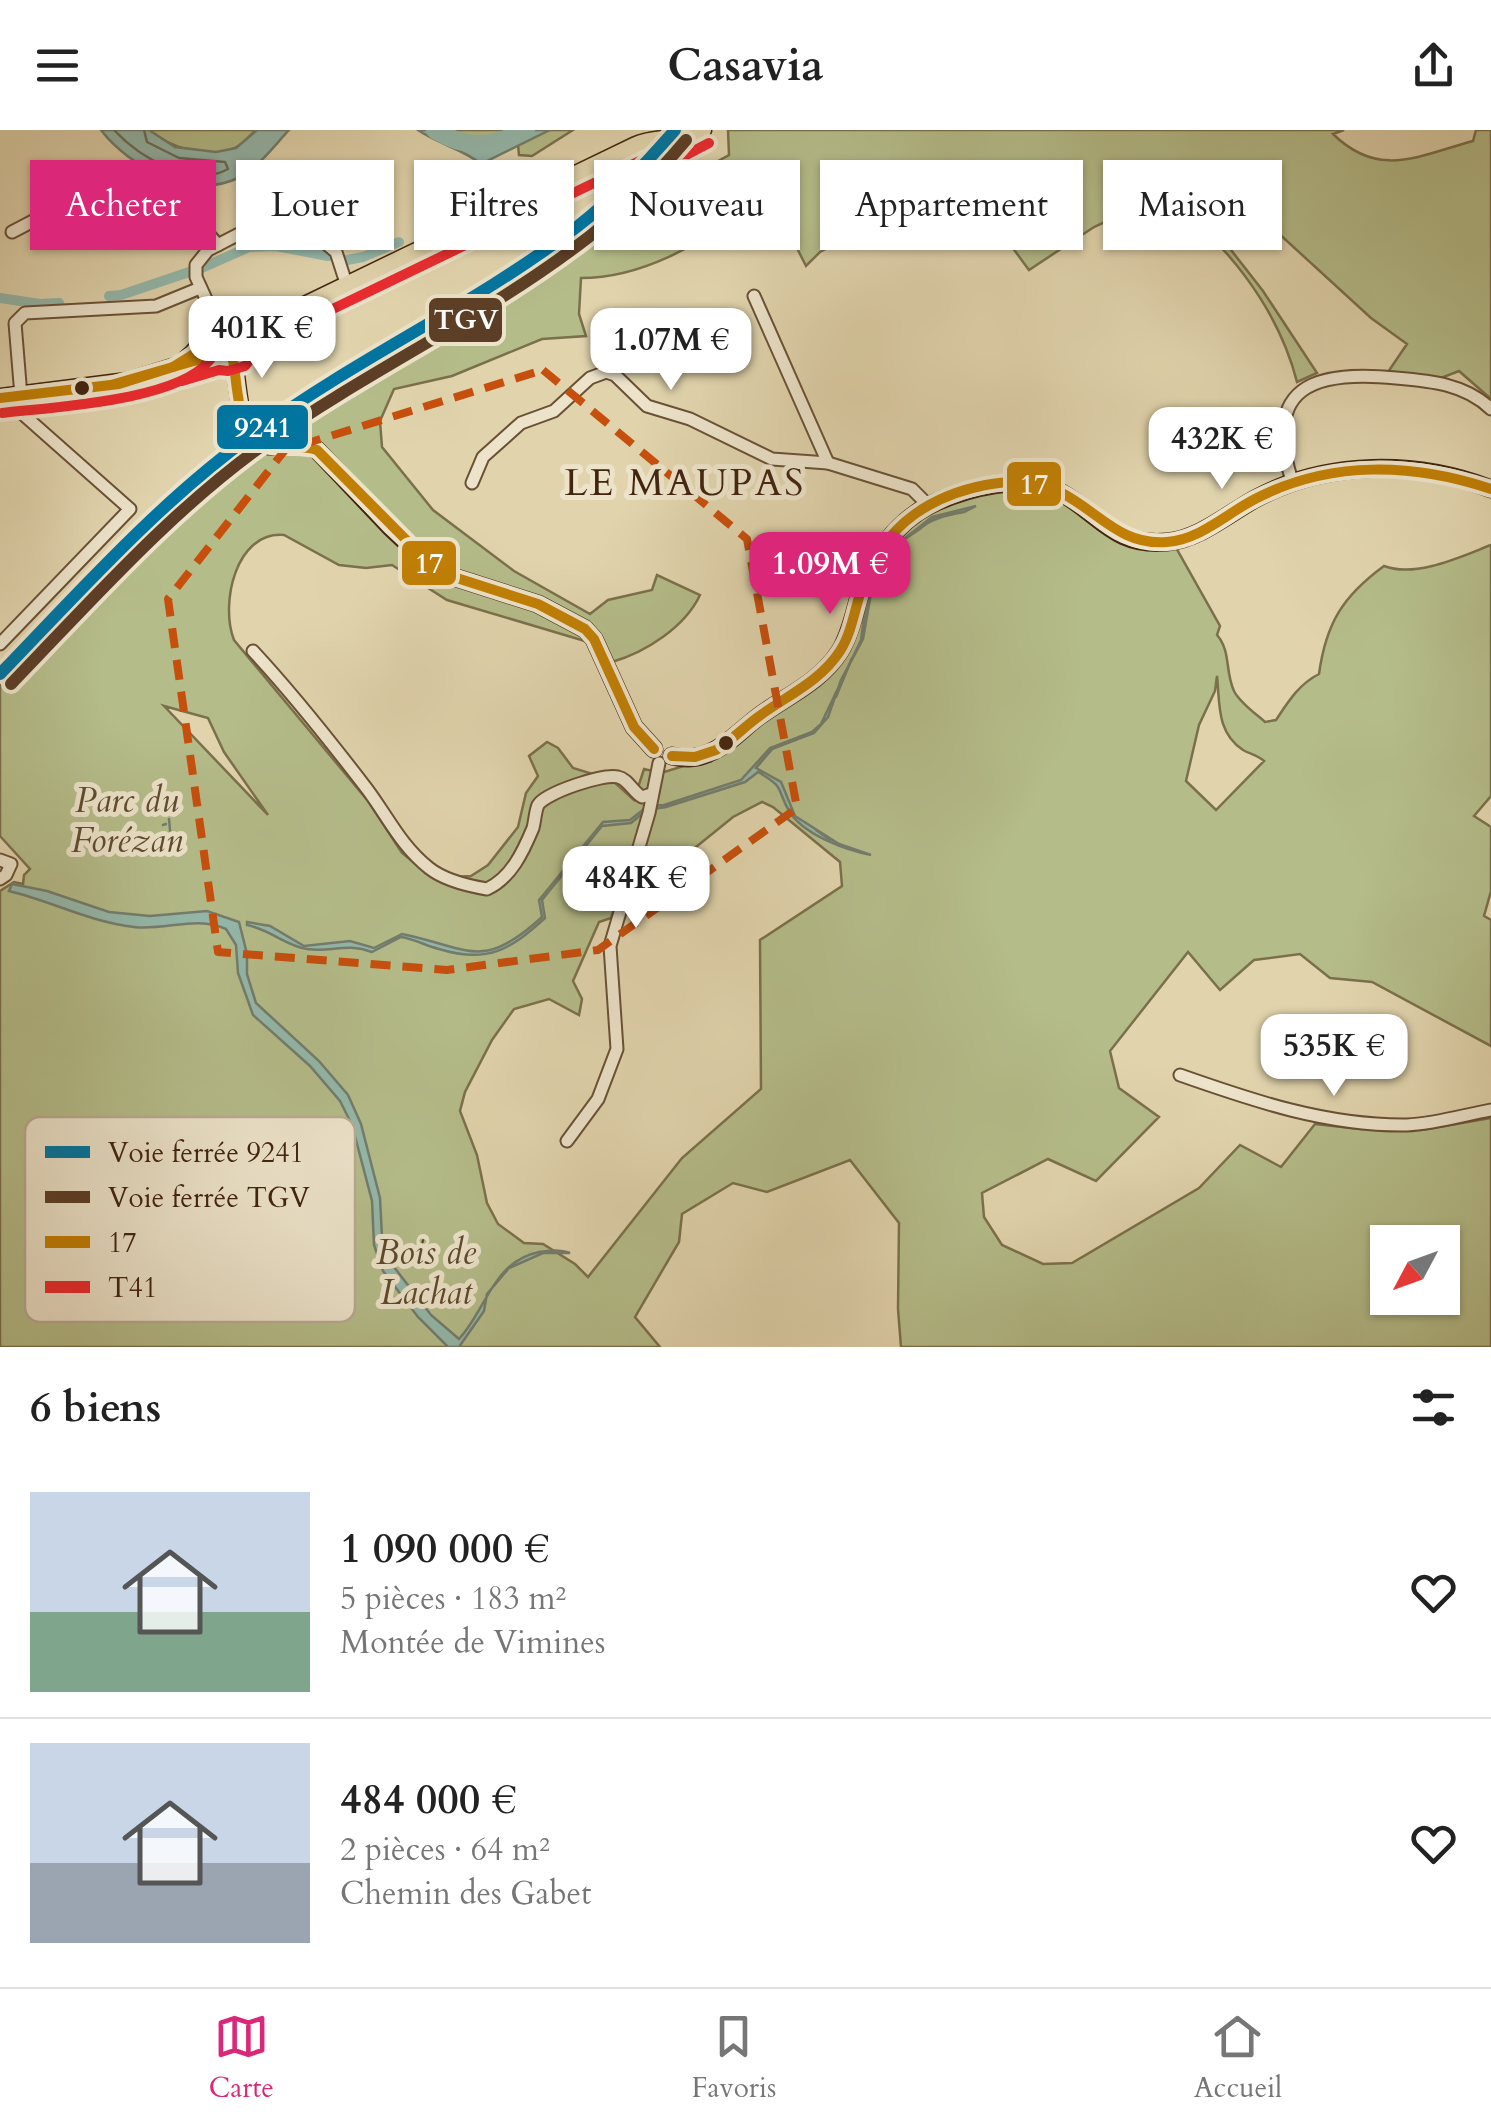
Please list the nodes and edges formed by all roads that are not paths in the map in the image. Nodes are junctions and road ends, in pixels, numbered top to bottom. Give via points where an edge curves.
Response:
1 (702, 130) edge
2 (633, 143) edge
3 (12, 232) dead end
4 (218, 245) junction
5 (197, 278) junction
6 (347, 286) junction
7 (754, 296) dead end
8 (278, 319) junction
9 (238, 320) junction
10 (212, 328) junction
11 (247, 338) junction
12 (225, 355) junction
13 (176, 367) junction
14 (11, 397) edge
15 (1491, 409) edge
16 (828, 463) junction
17 (472, 482) dead end
18 (1292, 482) junction
19 (1491, 489) edge
20 (929, 506) junction
21 (0, 644) edge
22 (253, 652) dead end
23 (662, 756) junction
24 (650, 803) junction
25 (0, 860) edge
26 (3, 877) edge
27 (1180, 1075) dead end
28 (1491, 1110) edge
29 (567, 1141) dead end

1 - 2 main road via 686,139
2 - 6 main road
3 - 4 street via 74,212 164,234 195,225
4 - 5 street via 201,256
4 - 6 street via 241,233 324,242 336,252
5 - 10 street
5 - 14 street via 156,306 25,313 15,323
6 - 8 main road
7 - 16 street
8 - 9 main road
8 - 11 main road
9 - 10 main road via 226,317
9 - 11 main road
10 - 12 main road via 210,346
10 - 13 main road via 198,352
11 - 12 main road via 242,349
12 - 13 main road
12 - 23 street via 240,388 242,419 255,440 316,450 438,572 538,604 585,628 634,728
13 - 14 main road via 111,385
14 - 21 street via 130,510
15 - 18 street via 1438,382 1336,375 1309,384 1283,423
16 - 17 street via 772,459 647,406 606,372 554,411 520,424 483,458
16 - 20 street via 912,488
18 - 19 street via 1339,471 1400,469
18 - 20 street via 1166,542 1128,538 1057,490 1028,482
20 - 23 street via 881,550 844,644 815,679 713,752 692,759
22 - 24 street via 294,694 404,846 434,872 487,889 509,875 538,806 592,779 614,776
23 - 24 street
24 - 29 street via 610,946 617,1049 598,1099
25 - 26 street via 11,864
27 - 28 street via 1326,1120 1409,1125

